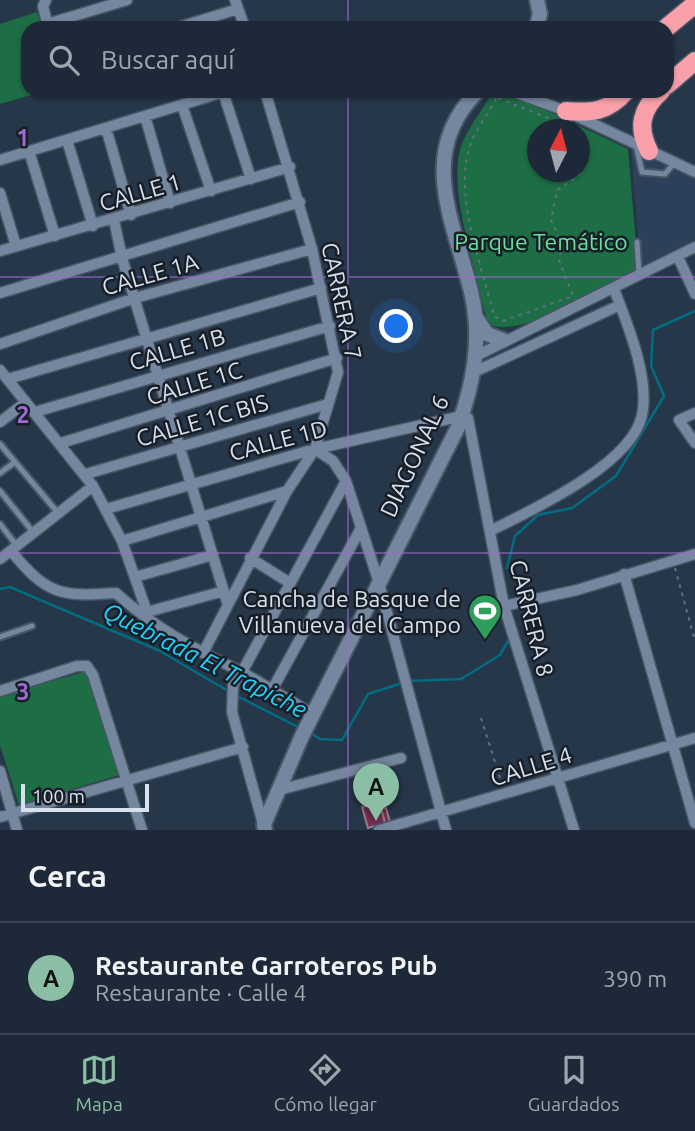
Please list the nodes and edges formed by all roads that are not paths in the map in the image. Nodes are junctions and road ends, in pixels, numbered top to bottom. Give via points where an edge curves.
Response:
1 (46, 0) edge
2 (127, 0) edge
3 (537, 2) edge
4 (237, 4) edge
5 (695, 4) edge
6 (695, 11) edge
7 (47, 21) edge
8 (63, 21) edge
9 (194, 21) edge
10 (242, 21) edge
11 (538, 21) edge
12 (674, 22) edge
13 (674, 22) edge
14 (691, 64) edge
15 (674, 69) edge
16 (674, 79) edge
17 (205, 98) edge
18 (227, 98) edge
19 (267, 98) edge
20 (473, 98) edge
21 (530, 98) edge
22 (618, 98) edge
23 (655, 98) edge
24 (182, 105) junction
25 (566, 111) junction
26 (145, 116) junction
27 (106, 128) junction
28 (67, 140) junction
29 (643, 147) junction
30 (29, 151) junction
31 (0, 160) edge
32 (675, 162) junction
33 (290, 167) junction
34 (695, 172) edge
35 (251, 179) junction
36 (211, 191) junction
37 (0, 193) edge
38 (299, 202) junction
39 (170, 203) junction
40 (131, 215) junction
41 (114, 220) junction
42 (93, 226) junction
43 (55, 236) junction
44 (637, 242) dead end
45 (16, 246) junction
46 (695, 247) edge
47 (312, 248) junction
48 (0, 251) edge
49 (678, 257) junction
50 (122, 258) junction
51 (639, 276) junction
52 (321, 288) junction
53 (614, 289) junction
54 (0, 293) edge
55 (695, 294) edge
56 (135, 298) junction
57 (620, 305) junction
58 (474, 312) junction
59 (330, 326) junction
60 (148, 337) junction
61 (503, 340) junction
62 (0, 344) edge
63 (477, 356) junction
64 (337, 358) junction
65 (0, 370) edge
66 (474, 372) junction
67 (160, 374) junction
68 (8, 379) junction
69 (26, 402) junction
70 (328, 404) junction
71 (170, 411) junction
72 (35, 412) junction
73 (695, 413) edge
74 (462, 416) junction
75 (0, 422) edge
76 (61, 443) junction
77 (695, 443) edge
78 (0, 444) edge
79 (181, 446) junction
80 (316, 449) junction
81 (15, 461) junction
82 (0, 473) edge
83 (86, 474) junction
84 (346, 481) junction
85 (192, 484) junction
86 (93, 486) junction
87 (0, 491) edge
88 (287, 491) junction
89 (106, 509) junction
90 (58, 514) junction
91 (202, 518) junction
92 (0, 524) edge
93 (361, 528) junction
94 (492, 530) junction
95 (34, 533) junction
96 (122, 541) junction
97 (14, 549) junction
98 (695, 554) edge
99 (213, 555) junction
100 (250, 558) junction
101 (0, 559) edge
102 (624, 574) junction
103 (135, 577) junction
104 (290, 583) junction
105 (379, 583) junction
106 (224, 591) junction
107 (227, 603) junction
108 (504, 606) junction
109 (32, 626) dead end
110 (0, 637) edge
111 (203, 653) junction
112 (242, 672) junction
113 (272, 690) junction
114 (0, 691) edge
115 (311, 718) junction
116 (695, 738) edge
117 (671, 744) junction
118 (243, 747) junction
119 (401, 758) dead end
120 (0, 772) edge
121 (558, 778) junction
122 (129, 779) junction
123 (279, 790) junction
124 (12, 813) junction
125 (442, 814) junction
126 (0, 817) edge
127 (695, 822) edge
128 (264, 827) edge
129 (17, 830) edge
130 (142, 830) edge
131 (379, 830) edge
132 (446, 830) edge
133 (574, 830) edge

1 - 7 street
2 - 8 street
3 - 11 street
4 - 9 street
4 - 10 street
5 - 12 highway
6 - 13 highway
14 - 15 highway
14 - 16 highway
17 - 24 street
18 - 35 street
19 - 33 street, CARRERA 7
20 - 58 street, DIAGONAL 6 via 446,145 443,177 446,210
21 - 25 street
22 - 25 highway via 592,113
23 - 29 highway via 643,113
24 - 26 street
24 - 36 street
25 - 29 street
26 - 27 street
26 - 39 street
27 - 28 street
27 - 40 street
28 - 30 street
28 - 42 street
29 - 32 street
29 - 32 lane via 642,172 665,174
30 - 31 street
30 - 43 street
32 - 34 street
33 - 35 street, CALLE 1
33 - 38 street, CARRERA 7
35 - 36 street, CALLE 1
36 - 39 street, CALLE 1
37 - 45 street
38 - 47 street, CARRERA 7
38 - 50 street
39 - 40 street, CALLE 1
40 - 41 street, CALLE 1
41 - 42 street, CALLE 1
41 - 50 street
42 - 43 street, CALLE 1
43 - 45 street, CALLE 1
44 - 51 lane
45 - 48 street, CALLE 1
46 - 49 street
47 - 52 street, CARRERA 7
47 - 56 street, CALLE 1A
49 - 51 street
49 - 55 street
50 - 54 street
50 - 56 street
51 - 53 street
52 - 59 street, CARRERA 7
52 - 60 street
53 - 57 street
53 - 61 street
56 - 60 street
56 - 62 street, CALLE 1A
57 - 66 street
57 - 94 street via 633,338 643,391 643,412 634,436 569,492
58 - 61 street via 483,331
58 - 63 street, DIAGONAL 6
59 - 64 street, CARRERA 7
59 - 67 street, CALLE 1B
60 - 67 street
60 - 68 street
61 - 63 street
63 - 66 street, DIAGONAL 6
64 - 70 street, CARRERA 7 via 338,372
64 - 71 street, CALLE 1C
65 - 68 street
66 - 74 street, DIAGONAL 6
67 - 71 street
67 - 72 street, CALLE 1B
68 - 69 street
69 - 72 street
69 - 75 street
70 - 79 street, CALLE 1C BIS
70 - 80 street, CARRERA 7
71 - 76 street, CALLE 1C
71 - 79 street
72 - 76 street
73 - 77 street via 679,420
74 - 80 street, CALLE 1D
74 - 94 street, CARRERA 8 via 468,418 472,429
74 - 105 street, DIAGONAL 6
76 - 83 street
78 - 81 lane
79 - 83 street, CALLE 1C BIS
79 - 85 street
80 - 84 street via 333,461
80 - 85 street, CALLE 1D
80 - 88 street, CARRERA 7
81 - 82 lane
81 - 90 lane
83 - 86 street
84 - 93 street
84 - 104 street
85 - 89 street, CALLE 1D
85 - 91 street
86 - 89 street
86 - 90 street
87 - 95 lane
88 - 91 street
88 - 100 street, CARRERA 7
89 - 96 street
90 - 95 street
91 - 96 street
91 - 99 street
92 - 97 lane
93 - 105 street
93 - 113 street
94 - 108 street, CARRERA 8
95 - 97 street
96 - 103 street
97 - 101 street
97 - 111 street via 35,578 59,593 116,593 136,612
98 - 102 street
99 - 103 street
99 - 106 street
100 - 104 street
100 - 107 street, CARRERA 7
102 - 108 street
102 - 117 street
103 - 106 street via 147,612
104 - 112 street
105 - 115 street, DIAGONAL 6
105 - 125 street
106 - 107 street
107 - 111 street, CARRERA 7
108 - 121 street, CARRERA 8
109 - 110 lane
111 - 112 street
112 - 113 street
112 - 118 street via 230,698
113 - 115 street
114 - 122 street via 86,666
115 - 123 street, DIAGONAL 6
116 - 117 street, CALLE 4
117 - 121 street, CALLE 4
117 - 127 street
118 - 122 street
118 - 128 street
119 - 123 street
120 - 124 street
121 - 125 street, CALLE 4
121 - 133 street, CARRERA 8
122 - 124 street
122 - 130 street
123 - 128 street, DIAGONAL 6
124 - 126 street
124 - 129 street
125 - 131 street, CALLE 4
125 - 132 street

